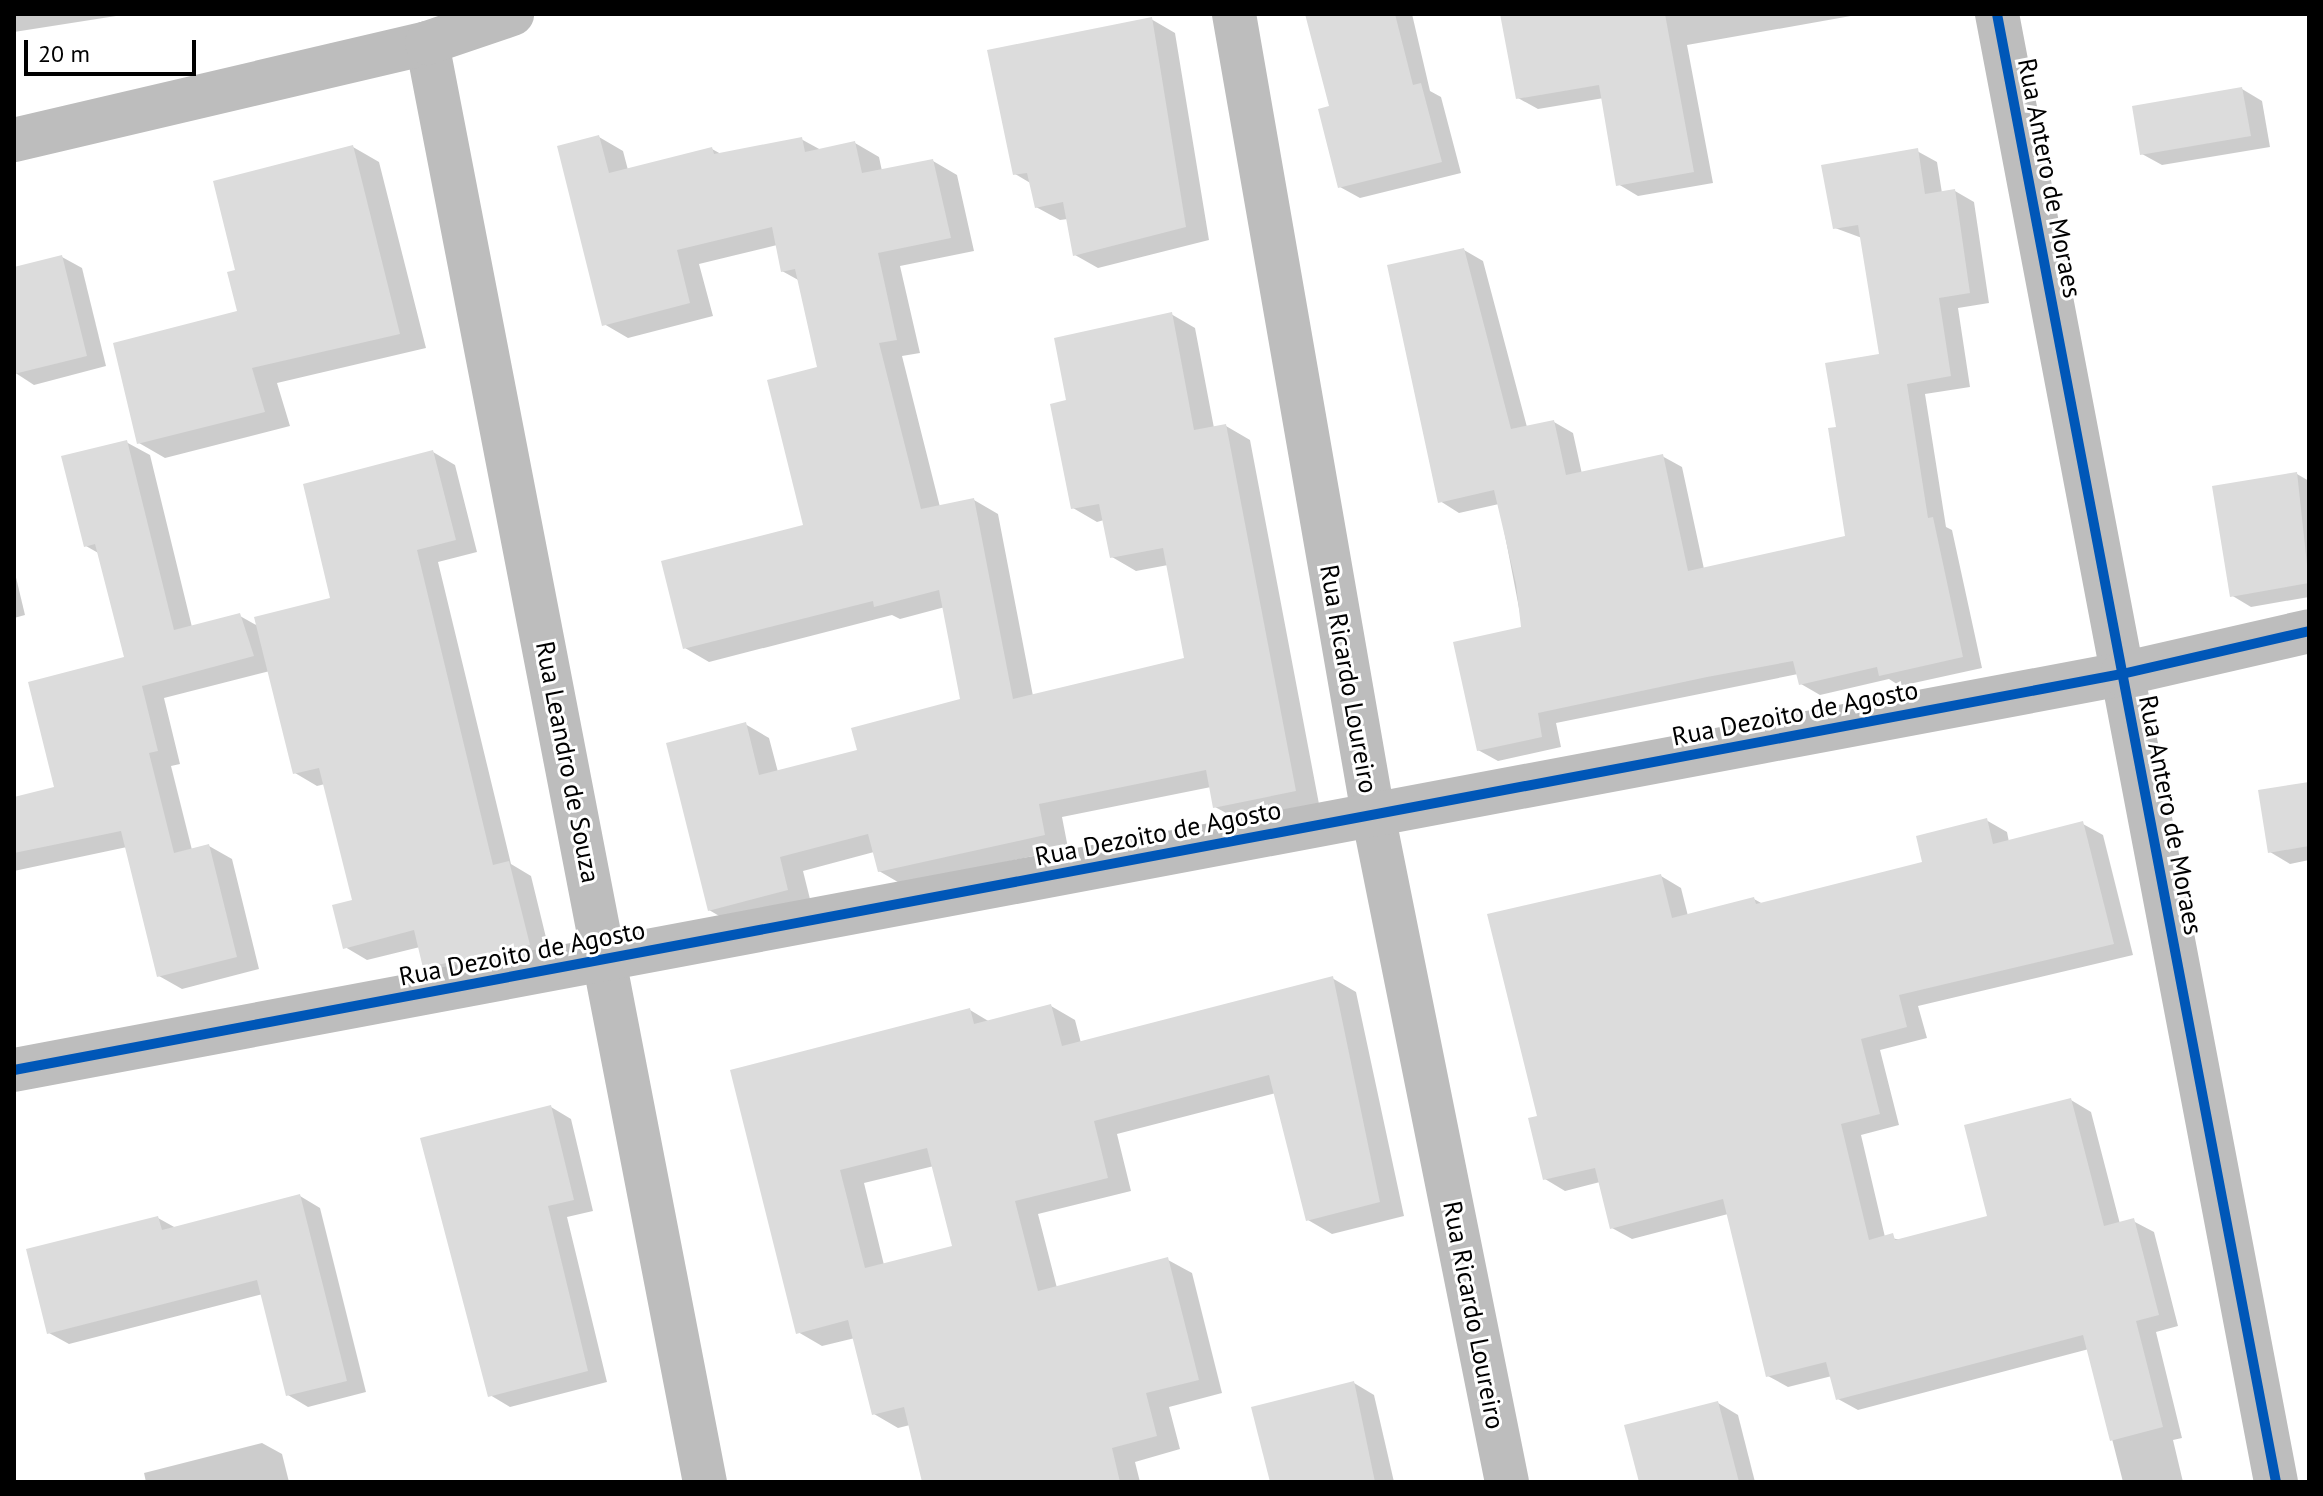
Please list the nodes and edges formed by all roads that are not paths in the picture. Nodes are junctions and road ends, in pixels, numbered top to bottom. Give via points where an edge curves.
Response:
1 (512, 14) edge
2 (1234, 14) edge
3 (1997, 14) edge
4 (427, 43) junction
5 (14, 140) edge
6 (2309, 631) edge
7 (2122, 674) junction
8 (1373, 814) junction
9 (606, 960) junction
10 (14, 1070) edge
11 (705, 1482) edge
12 (1507, 1482) edge
13 (2276, 1482) edge

1 - 4 street
2 - 8 street, Rua Ricardo Loureiro
3 - 7 street, Rua Antero de Moraes
4 - 5 street
4 - 9 street, Rua Leandro de Souza
6 - 7 street, Rua Dezoito de Agosto
7 - 8 street, Rua Dezoito de Agosto
7 - 13 street, Rua Antero de Moraes
8 - 9 street, Rua Dezoito de Agosto
8 - 12 street, Rua Ricardo Loureiro
9 - 10 street, Rua Dezoito de Agosto
9 - 11 street, Rua Leandro de Souza

